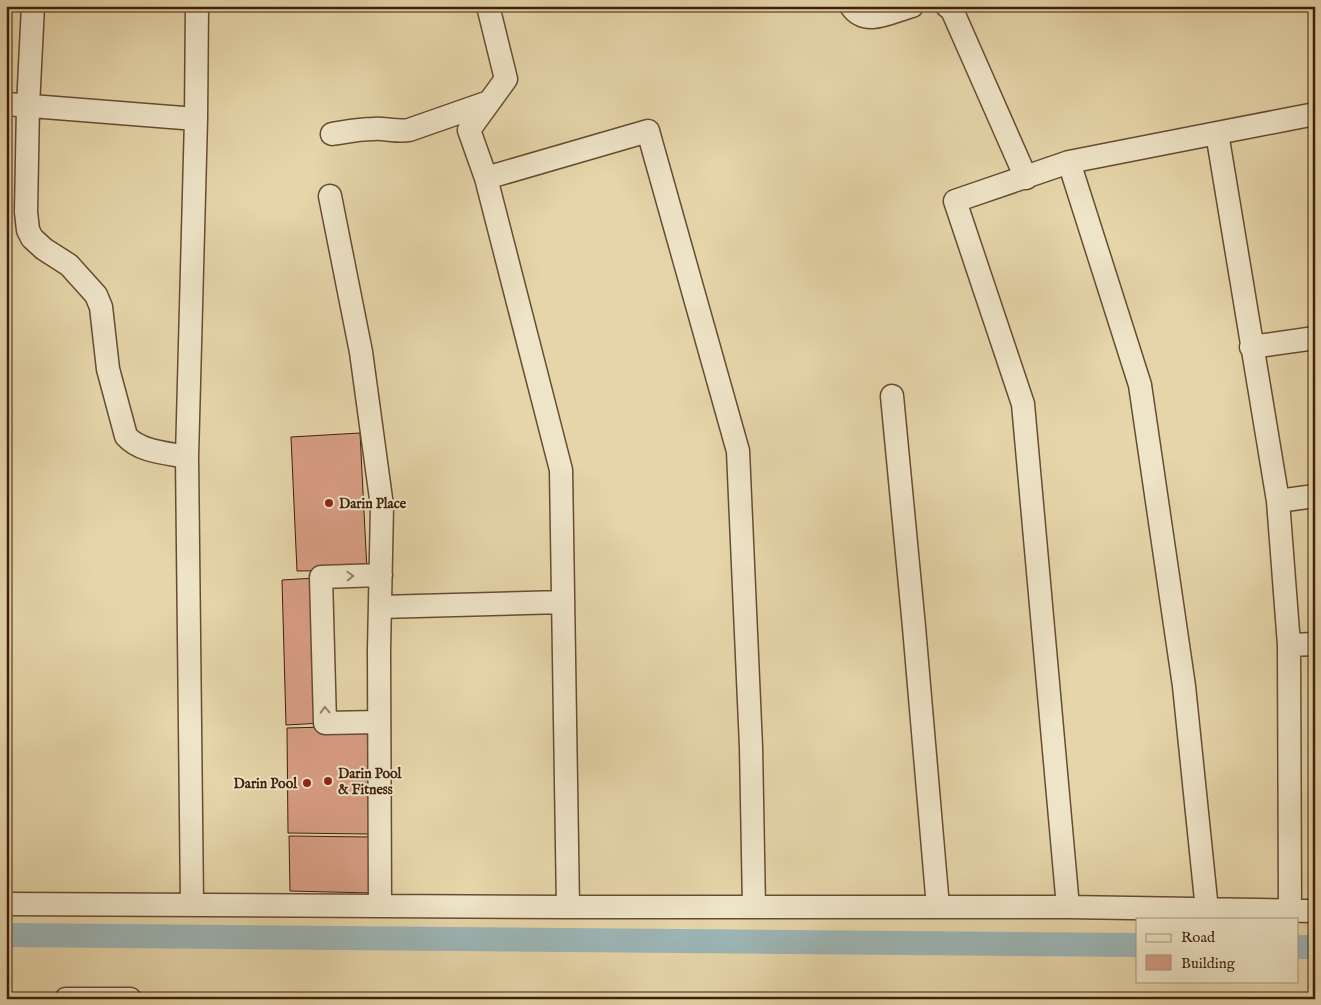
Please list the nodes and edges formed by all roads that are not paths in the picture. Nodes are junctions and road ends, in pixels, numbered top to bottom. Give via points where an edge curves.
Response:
1 (33, 6) edge
2 (196, 6) edge
3 (488, 6) edge
4 (851, 6) edge
5 (912, 6) edge
6 (947, 6) edge
7 (489, 102) junction
8 (17, 105) edge
9 (1315, 114) edge
10 (196, 119) junction
11 (1217, 133) junction
12 (332, 134) dead end
13 (1069, 162) junction
14 (486, 178) junction
15 (1026, 178) junction
16 (330, 196) dead end
17 (1315, 338) edge
18 (1251, 347) junction
19 (892, 396) dead end
20 (187, 457) junction
21 (1315, 496) edge
22 (1278, 502) junction
23 (381, 575) junction
24 (563, 602) junction
25 (380, 607) junction
26 (1315, 644) edge
27 (1290, 645) junction
28 (379, 722) junction
29 (6, 904) edge
30 (192, 905) junction
31 (380, 906) junction
32 (568, 907) junction
33 (754, 907) junction
34 (938, 907) junction
35 (1068, 907) junction
36 (1207, 910) junction
37 (1290, 911) junction
38 (1315, 911) edge
39 (105, 998) edge
40 (66, 999) edge
41 (130, 999) edge

1 - 8 street
2 - 10 street
3 - 7 street via 506,79
4 - 5 street via 860,16 869,18
6 - 15 street via 952,10
7 - 12 street via 409,130 370,129
7 - 14 street via 469,130
8 - 10 street
8 - 20 street via 28,230 44,249 69,265 96,295 101,307 108,369 126,436 132,443 147,449
9 - 11 street
10 - 20 street
11 - 13 street
11 - 18 street
13 - 15 street
13 - 36 street via 1140,385 1184,686
14 - 24 street via 560,470
14 - 33 street via 648,131 738,451
15 - 35 street via 955,201 1023,404
16 - 23 street via 361,352 382,506
17 - 18 street
18 - 22 street
19 - 34 street
20 - 30 street
21 - 22 street
22 - 27 street
23 - 25 street
28 -> 23 street via 326,723 321,577
24 - 25 street
24 - 32 street
25 - 28 street
26 - 27 street
27 - 37 street
28 - 31 street
29 - 30 street
30 - 31 street
31 - 32 street
32 - 33 street
33 - 34 street
34 - 35 street
35 - 36 street
36 - 37 street
37 - 38 street
39 - 40 street
39 - 41 street

